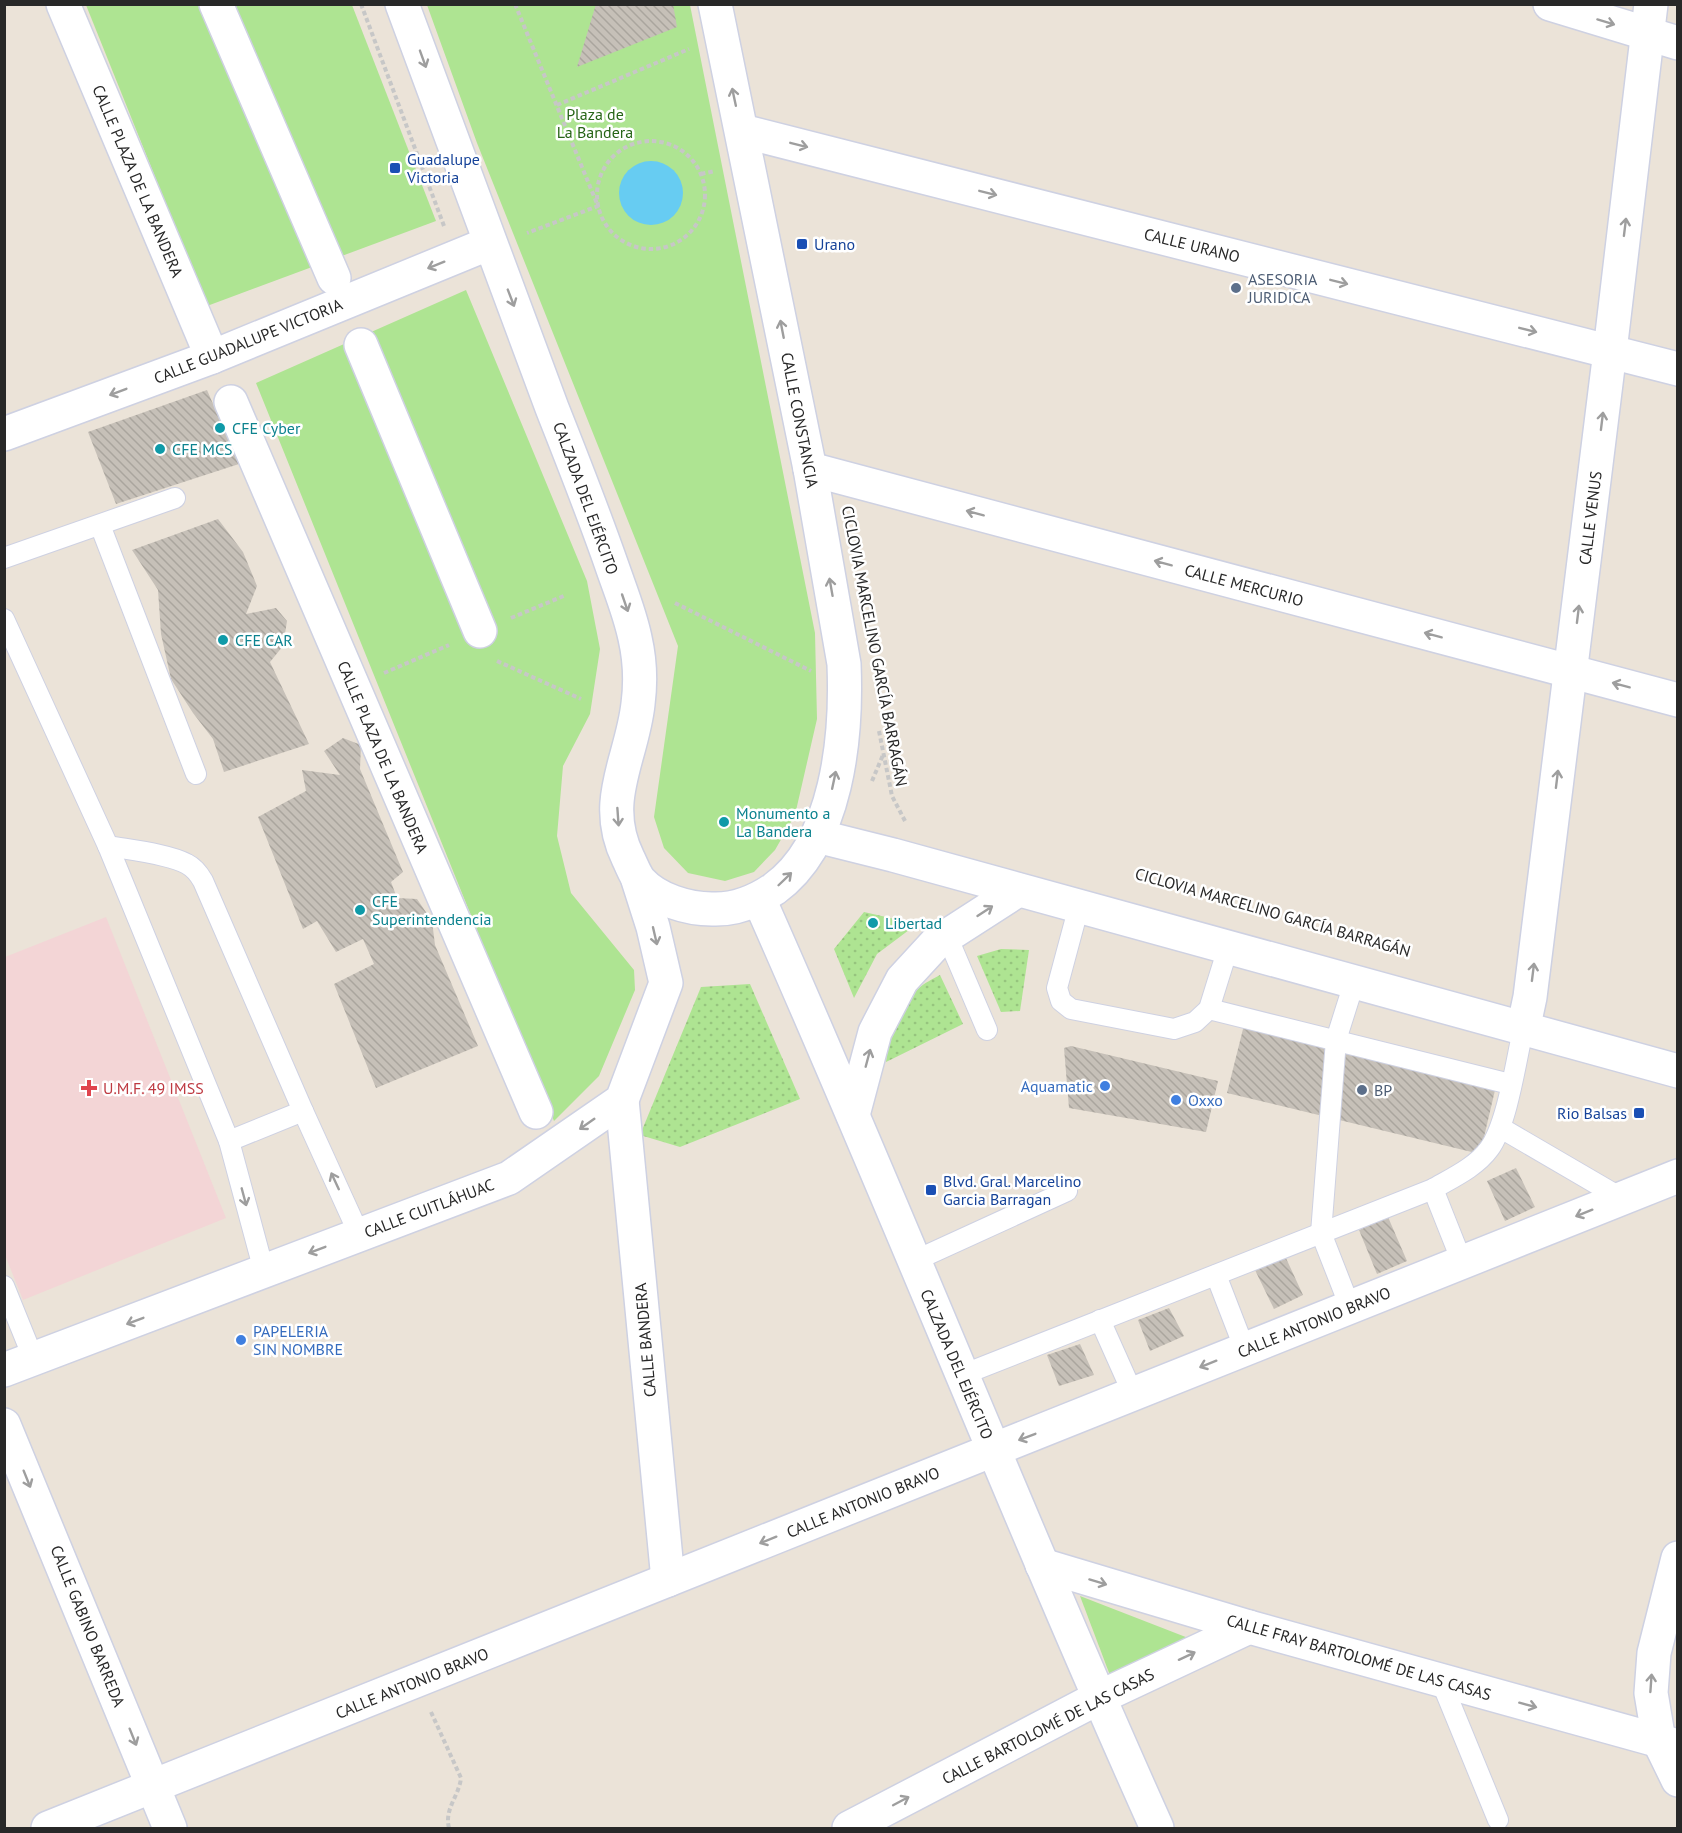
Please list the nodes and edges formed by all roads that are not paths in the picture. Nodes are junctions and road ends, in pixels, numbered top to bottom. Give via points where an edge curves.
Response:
1 (63, 4) edge
2 (216, 4) edge
3 (402, 4) edge
4 (715, 4) edge
5 (1550, 4) edge
6 (1658, 27) edge
7 (742, 131) junction
8 (490, 243) junction
9 (334, 278) dead end
10 (361, 345) dead end
11 (1610, 351) junction
12 (212, 357) junction
13 (1677, 369) edge
14 (231, 402) dead end
15 (4, 434) edge
16 (810, 469) junction
17 (175, 498) dead end
18 (100, 525) junction
19 (4, 558) edge
20 (4, 619) edge
21 (483, 644) road end
22 (1571, 672) junction
23 (1677, 700) edge
24 (196, 774) dead end
25 (817, 836) junction
26 (108, 846) junction
27 (638, 880) junction
28 (1018, 890) junction
29 (759, 899) junction
30 (1079, 906) junction
31 (947, 936) junction
32 (1228, 948) junction
33 (1354, 983) junction
34 (1209, 1009) junction
35 (987, 1030) dead end
36 (1523, 1030) junction
37 (1336, 1040) junction
38 (1677, 1071) edge
39 (1510, 1084) junction
40 (622, 1100) junction
41 (303, 1112) junction
42 (536, 1112) dead end
43 (853, 1115) junction
44 (1501, 1128) junction
45 (228, 1141) junction
46 (1677, 1176) edge
47 (1433, 1189) junction
48 (1068, 1191) dead end
49 (1621, 1198) junction
50 (1322, 1233) junction
51 (359, 1234) junction
52 (914, 1262) junction
53 (1462, 1262) junction
54 (264, 1271) junction
55 (1216, 1275) junction
56 (4, 1286) edge
57 (1350, 1307) junction
58 (1100, 1320) junction
59 (1245, 1350) junction
60 (19, 1365) edge
61 (962, 1375) junction
62 (1132, 1394) junction
63 (4, 1425) edge
64 (993, 1450) junction
65 (1677, 1558) edge
66 (1042, 1565) junction
67 (668, 1580) junction
68 (1249, 1627) junction
69 (1441, 1681) junction
70 (1098, 1698) junction
71 (1668, 1743) edge
72 (1677, 1780) edge
73 (154, 1786) junction
74 (1498, 1820) dead end
75 (48, 1828) edge
76 (170, 1828) edge
77 (849, 1828) edge
78 (1157, 1828) edge

1 - 12 street, CALLE PLAZA DE LA BANDERA
2 - 9 street
3 -> 8 street, CALZADA DEL EJÉRCITO
7 -> 4 street, CALLE CONSTANCIA
5 -> 6 street
11 -> 6 street, CALLE VENUS
7 -> 11 street, CALLE URANO
16 -> 7 street, CALLE CONSTANCIA
8 -> 12 street, CALLE GUADALUPE VICTORIA
8 -> 27 street, CALZADA DEL EJÉRCITO via 633,626 640,663 638,706 618,788 617,819 623,848
10 - 21 street
11 - 13 street, CALLE URANO
22 -> 11 street, CALLE VENUS
12 -> 15 street, CALLE GUADALUPE VICTORIA
14 - 42 street, CALLE PLAZA DE LA BANDERA
22 -> 16 street, CALLE MERCURIO
25 -> 16 street, CALLE CONSTANCIA via 841,752 845,684
17 - 18 lane
18 - 19 lane
18 - 24 lane
20 - 26 lane
23 -> 22 street, CALLE MERCURIO
36 -> 22 street, CALLE VENUS
25 - 28 street
29 -> 25 street, CALZADA DEL EJÉRCITO via 803,861
26 - 41 lane via 177,860 197,871
26 - 45 lane
27 - 29 street, CALZADA DEL EJÉRCITO via 654,894 693,908 716,910
27 -> 40 street via 666,983
28 - 30 street
31 -> 28 street
29 - 43 street, CALZADA DEL EJÉRCITO
30 - 32 street
30 - 34 lane via 1057,988 1061,1001 1071,1009 1174,1029 1195,1022
31 - 35 lane
43 -> 31 street via 875,1032 902,980 936,942
32 - 33 street
32 - 34 lane
33 - 36 street
33 - 37 lane
34 - 37 lane
36 - 38 street
36 - 39 lane
37 - 39 lane
37 - 50 lane
39 - 44 lane
40 -> 51 street, CALLE CUITLÁHUAC via 509,1178
40 - 67 street, CALLE BANDERA
41 - 45 lane
51 -> 41 lane
43 - 52 street, CALZADA DEL EJÉRCITO
44 - 47 lane via 1489,1149 1465,1170
44 - 49 lane
45 -> 54 lane
46 - 49 street, CALLE ANTONIO BRAVO
47 - 50 lane
47 - 53 lane
48 - 52 lane
49 -> 53 street, CALLE ANTONIO BRAVO
50 - 55 lane
50 - 57 lane
51 -> 54 street, CALLE CUITLÁHUAC
52 - 61 street, CALZADA DEL EJÉRCITO
53 - 57 street, CALLE ANTONIO BRAVO
54 -> 60 street, CALLE CUITLÁHUAC
55 - 58 lane
55 - 59 lane
56 - 60 lane
57 - 59 street, CALLE ANTONIO BRAVO
58 - 61 lane
58 - 62 lane
59 -> 62 street, CALLE ANTONIO BRAVO
61 - 64 street, CALZADA DEL EJÉRCITO
62 -> 64 street, CALLE ANTONIO BRAVO
63 -> 73 street, CALLE GABINO BARREDA
64 - 66 street, CALZADA DEL EJÉRCITO
64 -> 67 street, CALLE ANTONIO BRAVO
71 -> 65 street via 1651,1693 1654,1653
66 -> 68 street, CALLE FRAY BARTOLOMÉ DE LAS CASAS
66 - 70 street, CALZADA DEL EJÉRCITO
67 - 73 street, CALLE ANTONIO BRAVO
68 - 69 street, CALLE FRAY BARTOLOMÉ DE LAS CASAS
70 -> 68 street, CALLE BARTOLOMÉ DE LAS CASAS
69 -> 71 street, CALLE FRAY BARTOLOMÉ DE LAS CASAS
69 - 74 lane
77 -> 70 street, CALLE BARTOLOMÉ DE LAS CASAS
70 - 78 street, CALZADA DEL EJÉRCITO
71 - 72 street
73 - 75 street, CALLE ANTONIO BRAVO
73 - 76 street, CALLE GABINO BARREDA

